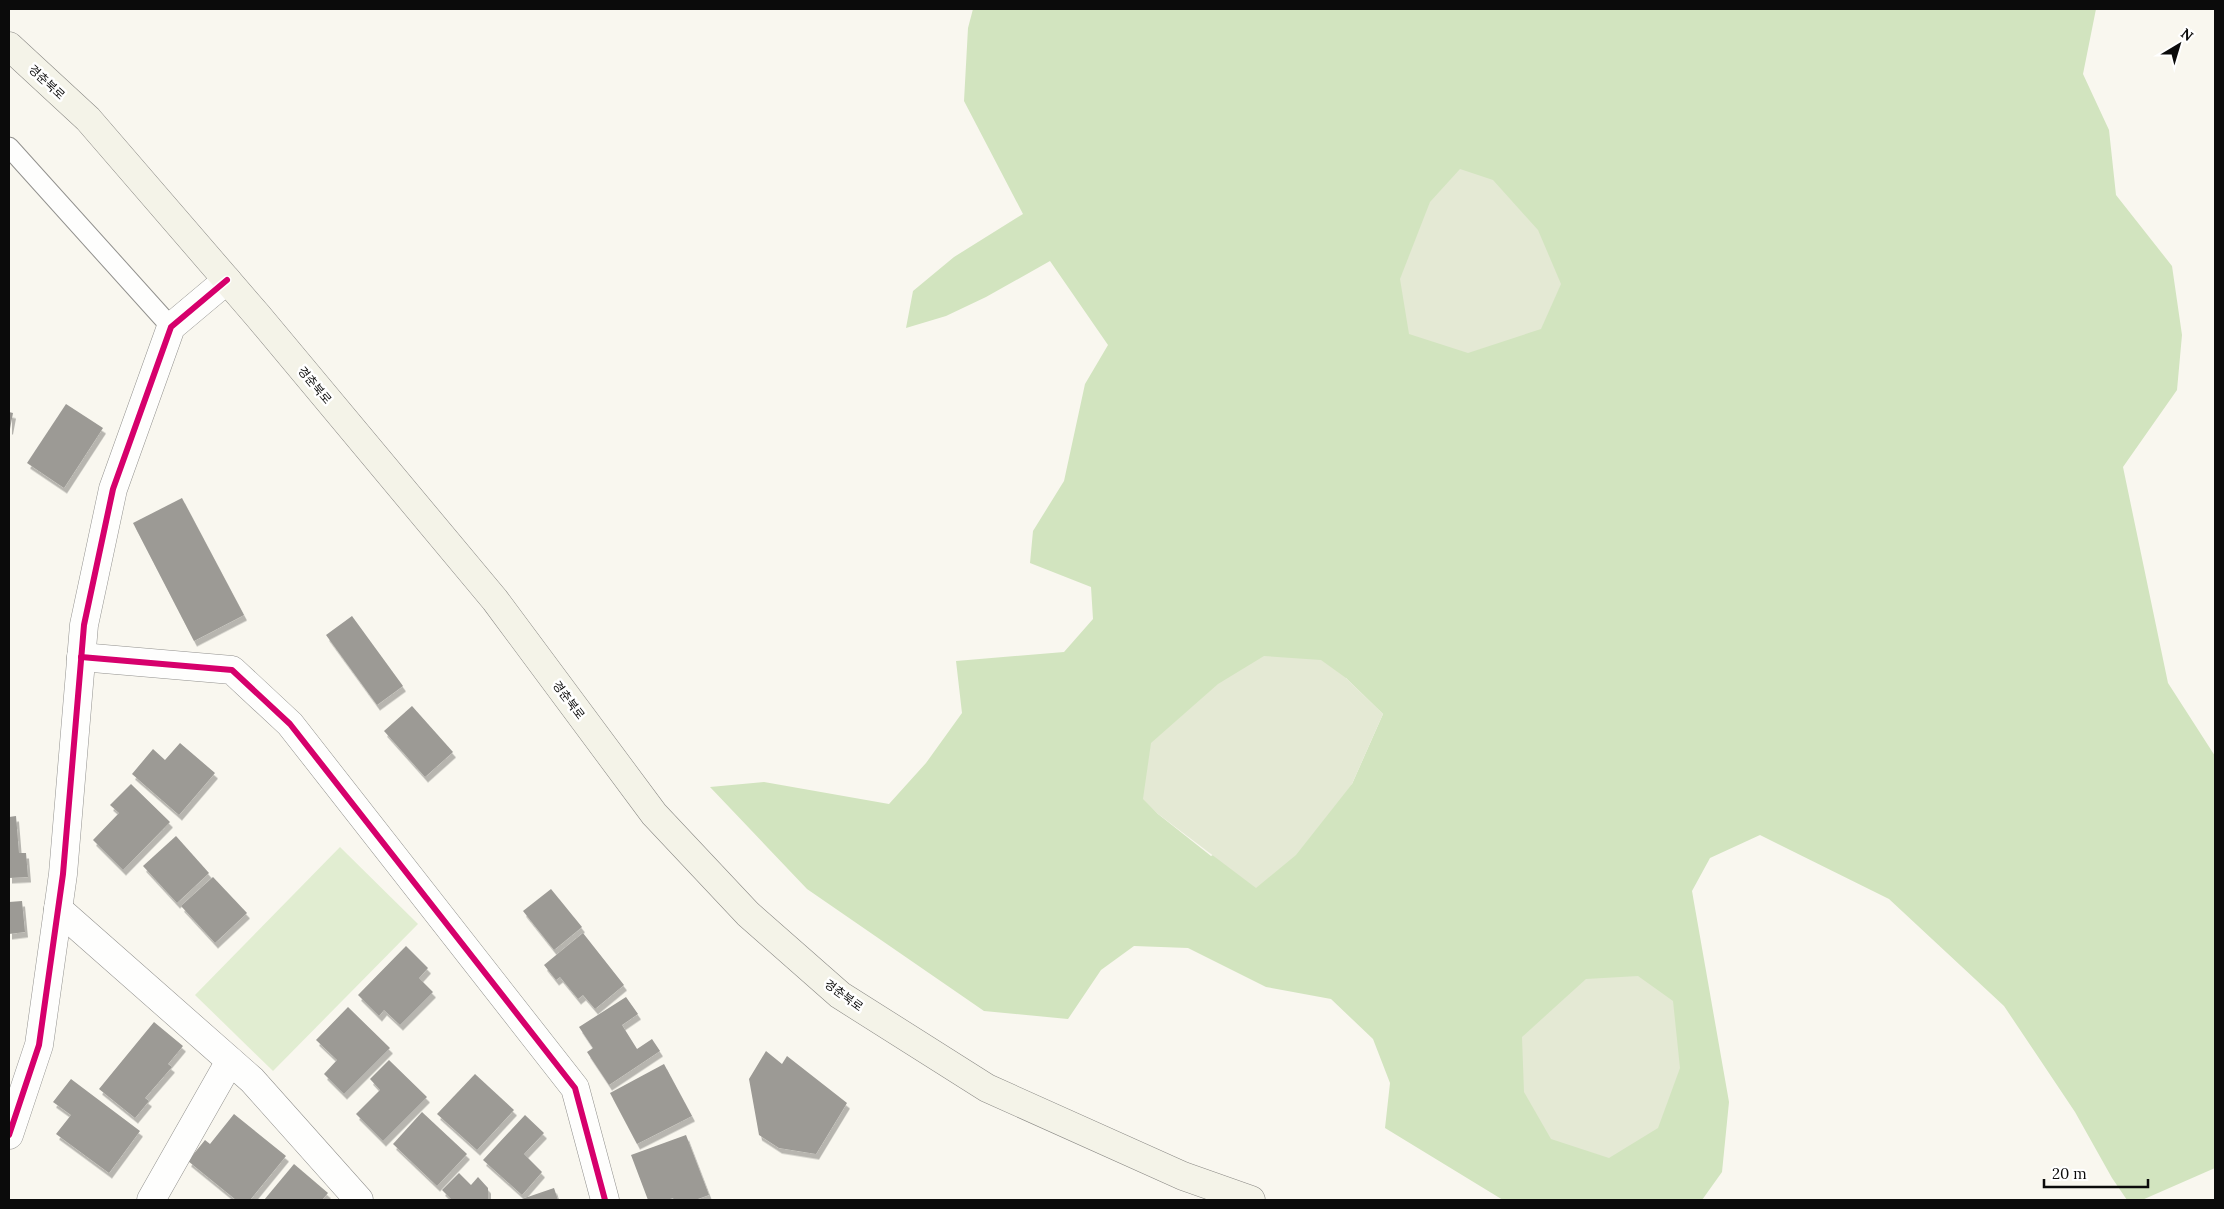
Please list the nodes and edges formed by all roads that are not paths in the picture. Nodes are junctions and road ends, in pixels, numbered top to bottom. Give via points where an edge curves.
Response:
1 (9, 46) edge
2 (9, 147) edge
3 (226, 280) junction
4 (171, 327) junction
5 (81, 657) junction
6 (58, 909) junction
7 (230, 1061) junction
8 (9, 1135) edge
9 (150, 1200) edge
10 (359, 1200) edge
11 (605, 1200) edge
12 (1251, 1200) edge

1 - 3 main road, 경춘북로 via 88,120
2 - 4 lane
3 - 4 street
3 - 12 main road, 경춘북로 via 495,600 654,814 748,914 840,995 987,1088 1183,1176
4 - 5 street via 113,489 84,625
5 - 6 street
5 - 11 street via 232,670 290,724 575,1088
6 - 7 street
6 - 8 street via 39,1045
7 - 9 street
7 - 10 street via 252,1080

